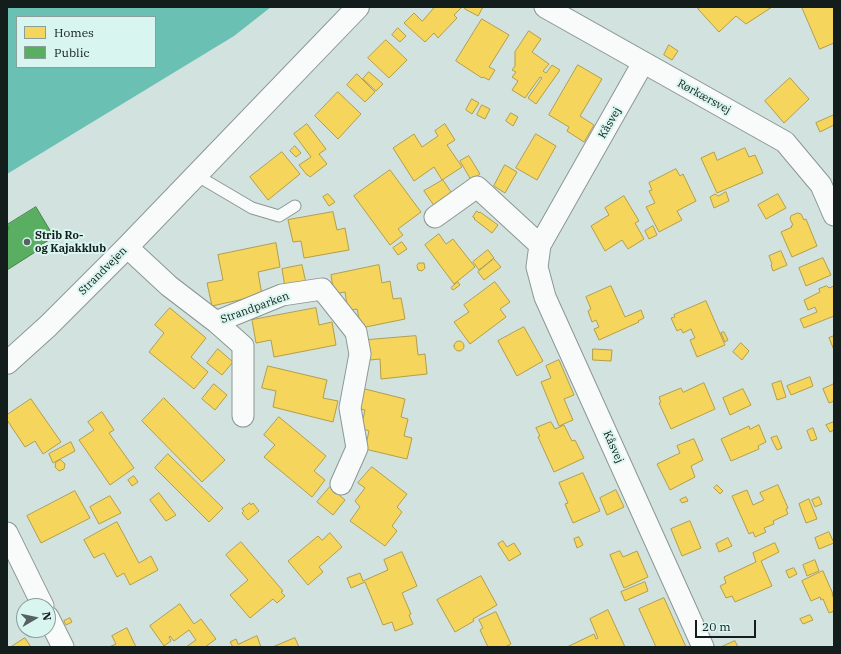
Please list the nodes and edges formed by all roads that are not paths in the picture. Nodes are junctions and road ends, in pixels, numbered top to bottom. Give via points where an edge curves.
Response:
1 (358, 7) edge
2 (545, 7) edge
3 (643, 63) junction
4 (196, 175) junction
5 (295, 206) dead end
6 (834, 215) edge
7 (435, 217) dead end
8 (540, 245) junction
9 (127, 247) junction
10 (216, 322) junction
11 (7, 363) edge
12 (243, 416) dead end
13 (341, 484) dead end
14 (7, 533) edge
15 (39, 598) edge
16 (56, 633) edge
17 (63, 647) edge
18 (703, 647) edge

1 - 4 street, Strandvejen
2 - 3 street, Rørkærsvej
3 - 6 street, Rørkærsvej via 785,142 821,185
3 - 8 street, Kåsvej
4 - 5 lane via 252,208 279,216
4 - 9 street, Strandvejen
7 - 8 street via 477,187
8 - 18 street, Kåsvej via 537,267 546,297
9 - 10 street, Strandparken via 169,286
9 - 11 street, Strandvejen
10 - 12 street, Strandparken via 243,346
10 - 13 street, Strandparken via 282,295 322,289 356,332 360,354 350,408 357,448
14 - 15 street
16 - 17 street

